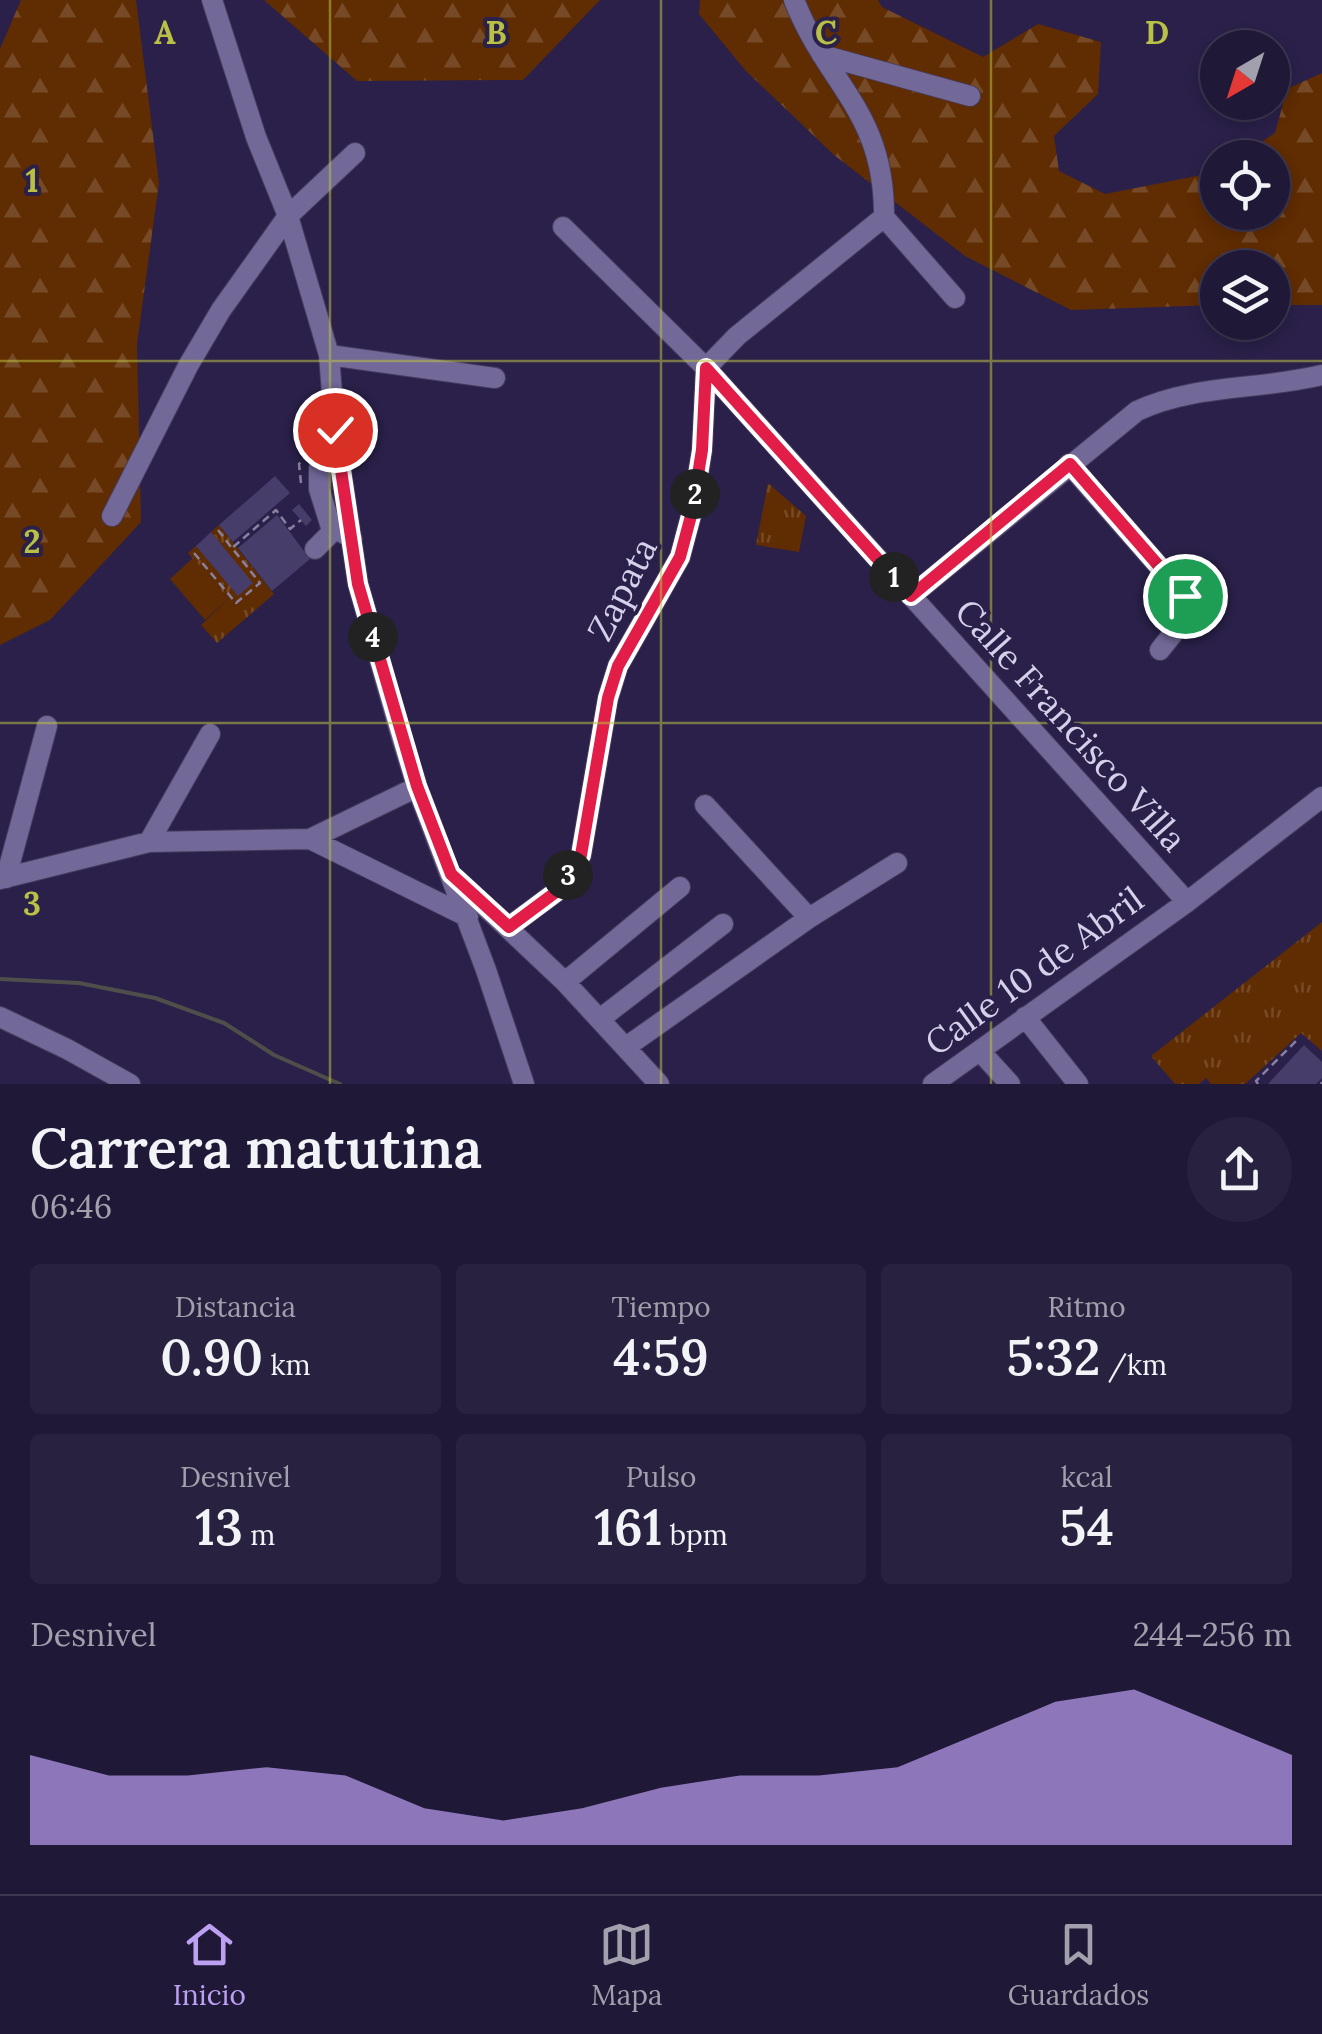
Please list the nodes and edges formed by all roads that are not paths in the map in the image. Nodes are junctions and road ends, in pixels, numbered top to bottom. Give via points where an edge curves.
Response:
1 (212, 0) edge
2 (794, 0) edge
3 (822, 55) junction
4 (970, 96) dead end
5 (355, 153) dead end
6 (884, 217) junction
7 (288, 219) junction
8 (563, 226) dead end
9 (955, 298) dead end
10 (328, 355) junction
11 (706, 368) junction
12 (1322, 376) edge
13 (495, 378) dead end
14 (331, 448) junction
15 (1070, 464) junction
16 (308, 468) dead end
17 (112, 516) dead end
18 (330, 524) junction
19 (352, 539) junction
20 (315, 548) dead end
21 (911, 596) junction
22 (1160, 650) dead end
23 (47, 726) dead end
24 (210, 734) dead end
25 (417, 786) junction
26 (1320, 802) edge
27 (705, 805) dead end
28 (310, 839) junction
29 (149, 842) junction
30 (897, 862) dead end
31 (451, 874) junction
32 (3, 878) edge
33 (680, 888) dead end
34 (1188, 902) junction
35 (468, 918) junction
36 (808, 918) junction
37 (723, 924) dead end
38 (509, 927) junction
39 (565, 982) junction
40 (0, 1017) edge
41 (1025, 1017) junction
42 (600, 1019) junction
43 (626, 1047) junction
44 (980, 1050) junction
45 (130, 1084) edge
46 (524, 1084) edge
47 (659, 1084) edge
48 (933, 1084) edge
49 (1010, 1084) edge
50 (1078, 1084) edge

1 - 7 street
2 - 3 street
3 - 4 street
3 - 6 street via 877,150
5 - 7 street
6 - 9 street
6 - 11 street
7 - 10 street
7 - 17 street via 204,338
8 - 11 street, Calle Francisco Villa
10 - 13 street
10 - 14 street
11 - 21 street, Calle Francisco Villa
11 - 38 street, Zapata via 692,512 680,557 618,666 581,855 556,892
12 - 15 street via 1157,401
14 - 16 street
14 - 18 street via 319,489
14 - 19 street
15 - 21 street
15 - 22 street via 1185,596 1184,617
18 - 19 street
18 - 20 street via 332,532
19 - 25 street via 358,584
21 - 34 street, Calle Francisco Villa
23 - 32 street
24 - 29 street
25 - 28 street
25 - 31 street
26 - 34 street, Calle 10 de Abril
27 - 36 street
28 - 29 street
28 - 35 street
29 - 32 street
30 - 36 street
31 - 35 street
31 - 38 street
33 - 39 street
34 - 41 street, Calle 10 de Abril
35 - 46 street
36 - 43 street
37 - 42 street
38 - 39 street
39 - 42 street
40 - 45 street
41 - 44 street, Calle 10 de Abril
41 - 50 street
42 - 43 street
43 - 47 street
44 - 48 street, Calle 10 de Abril
44 - 49 street

